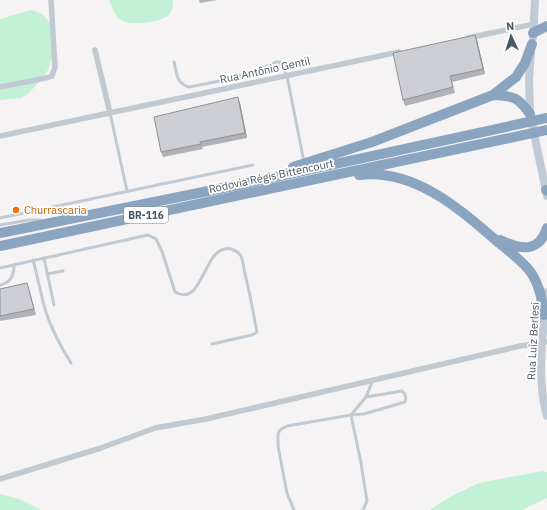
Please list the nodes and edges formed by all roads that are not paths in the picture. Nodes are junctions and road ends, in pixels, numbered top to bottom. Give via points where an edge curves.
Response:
1 (51, 0) edge
2 (535, 0) edge
3 (547, 26) edge
4 (533, 28) junction
5 (464, 39) edge
6 (532, 44) junction
7 (95, 50) dead end
8 (402, 52) edge
9 (174, 62) dead end
10 (287, 76) junction
11 (0, 87) edge
12 (493, 96) junction
13 (110, 113) junction
14 (530, 114) junction
15 (547, 118) edge
16 (547, 130) edge
17 (0, 136) edge
18 (304, 163) junction
19 (253, 165) dead end
20 (291, 184) junction
21 (238, 185) junction
22 (127, 191) junction
23 (547, 192) edge
24 (0, 218) edge
25 (59, 221) junction
26 (0, 225) edge
27 (547, 228) edge
28 (0, 233) edge
29 (491, 236) junction
30 (0, 246) edge
31 (44, 258) junction
32 (33, 260) junction
33 (14, 264) junction
34 (0, 268) edge
35 (63, 271) dead end
36 (47, 274) junction
37 (0, 285) edge
38 (547, 292) edge
39 (54, 305) dead end
40 (546, 311) edge
41 (545, 342) edge
42 (212, 344) dead end
43 (71, 363) dead end
44 (373, 380) junction
45 (366, 396) junction
46 (351, 415) junction
47 (547, 416) edge
48 (0, 479) edge
49 (294, 510) edge
50 (363, 510) edge

1 - 11 street via 55,67 52,76
2 - 4 street
3 - 4 highway
4 - 5 street
4 - 6 street
6 - 12 highway via 516,77
6 - 14 street
7 - 13 street
8 - 10 street, Rua Antônio Gentil
9 - 10 lane via 178,80 182,85 189,86 230,78 276,62 280,62
10 - 13 street, Rua Antônio Gentil
10 - 18 lane
12 - 14 highway via 513,98 521,102
12 - 18 highway via 372,142
13 - 17 street, Rua Antônio Gentil
13 - 22 lane
14 - 23 street
15 - 21 highway, Rodovia Régis Bittencourt / BR-116
16 - 20 highway, Rodovia Régis Bittencourt / BR-116
18 - 21 highway
19 - 22 lane
20 - 29 highway via 362,174 393,176 423,186
20 - 30 highway, Rodovia Régis Bittencourt / BR-116
21 - 25 highway, Rodovia Régis Bittencourt / BR-116
22 - 24 lane
25 - 26 lane via 29,220
25 - 28 highway, Rodovia Régis Bittencourt / BR-116
27 - 29 highway via 541,242 531,248 520,247
29 - 40 highway via 532,273 540,288
31 - 32 lane
31 - 36 lane
31 - 42 lane via 148,235 156,239 162,251 176,292 187,295 195,289 218,251 224,248 233,249 240,255 257,332
32 - 33 lane
32 - 43 lane via 48,317 59,345
33 - 34 lane
33 - 37 lane via 11,279
35 - 36 lane
36 - 39 lane
38 - 40 street, Rua Luiz Berlesi
40 - 41 street, Rua Luiz Berlesi
41 - 44 street
41 - 47 street, Rua Luiz Berlesi via 541,382
44 - 45 lane
44 - 48 street via 206,419 155,428 102,448
45 - 46 lane
45 - 46 lane via 402,391 406,398 405,402 392,407
46 - 49 lane via 287,426 280,430 278,446 287,494
46 - 50 lane via 367,501

